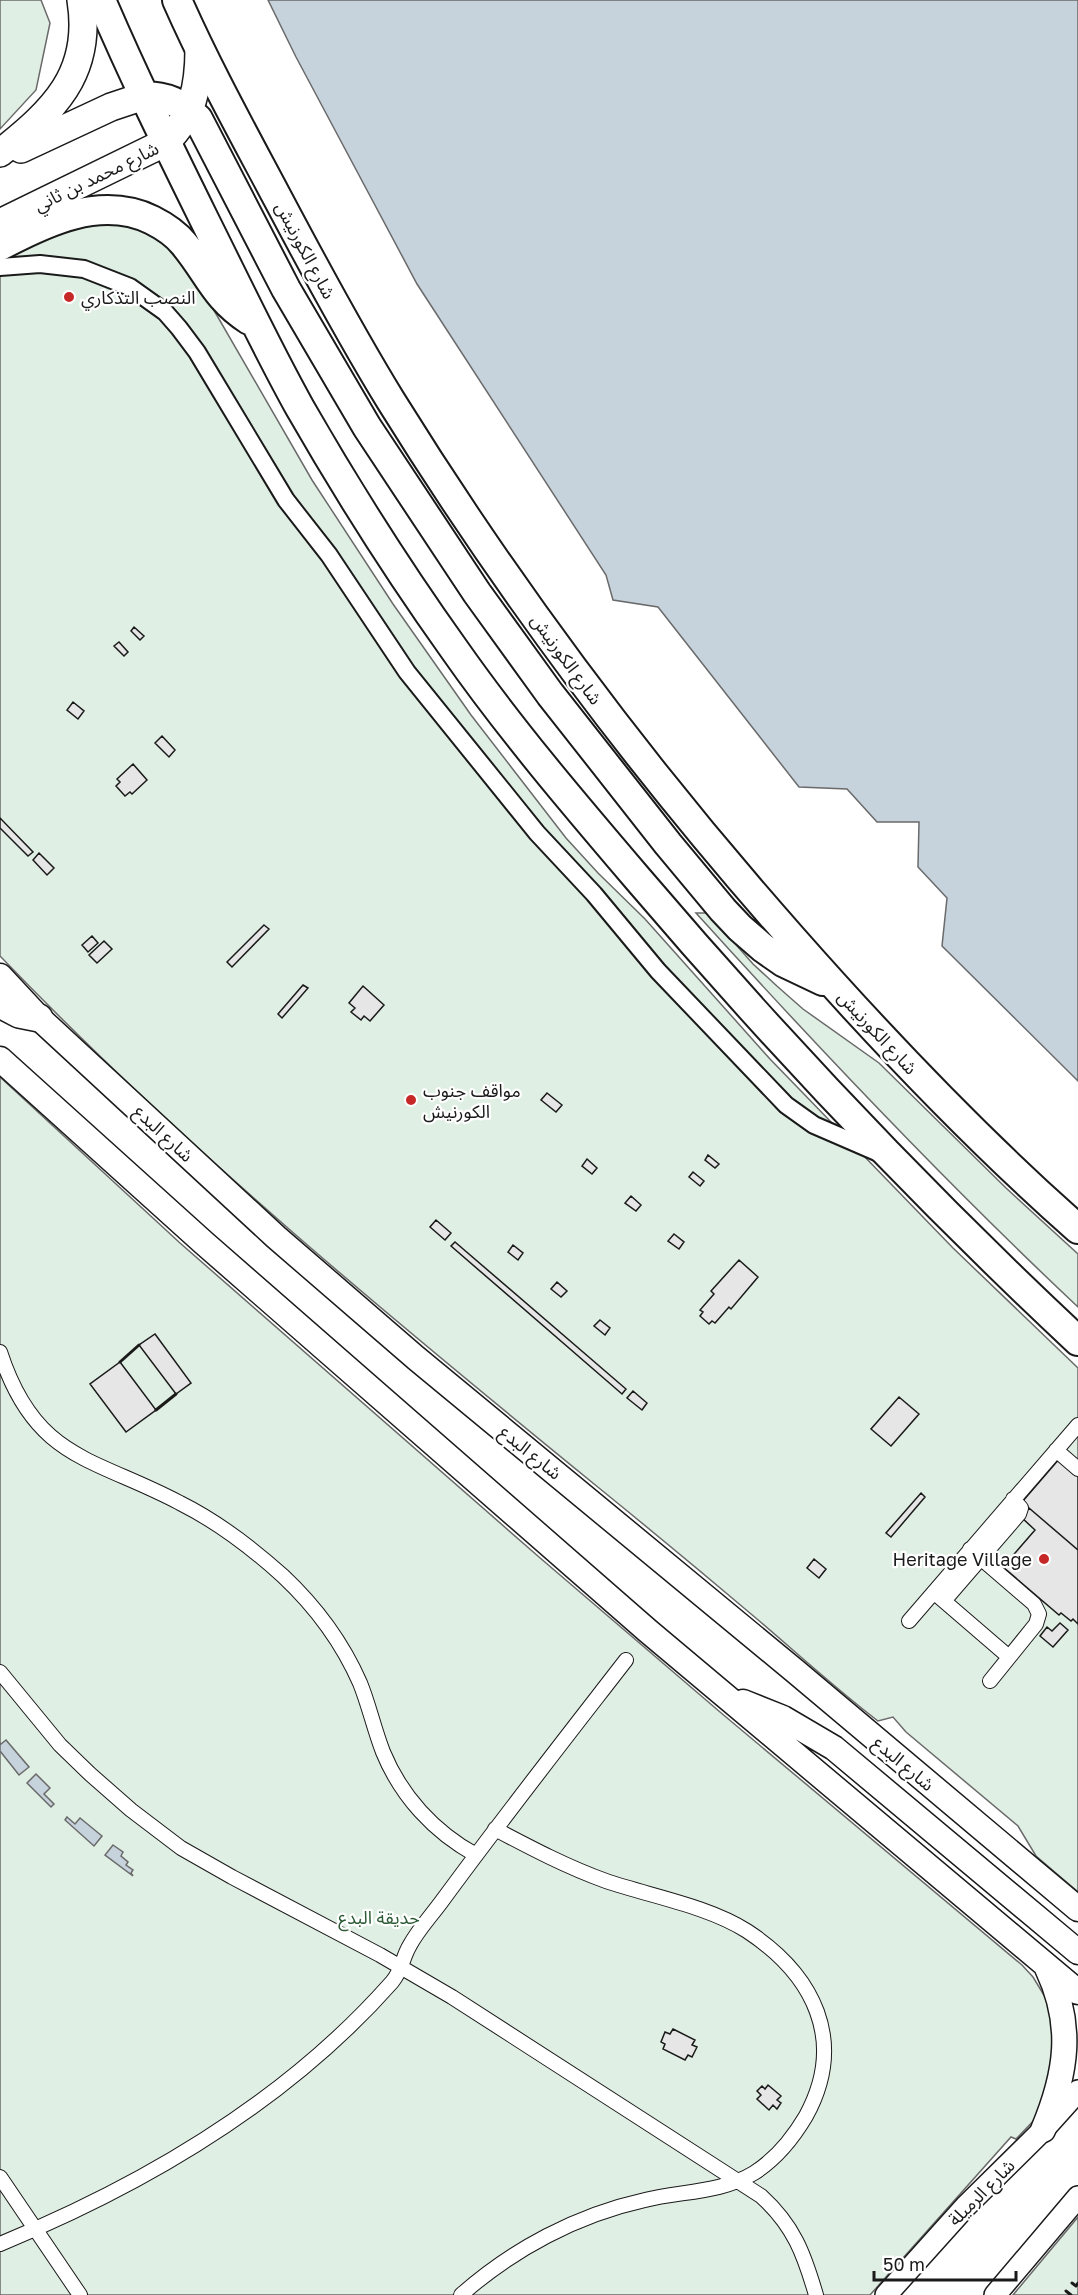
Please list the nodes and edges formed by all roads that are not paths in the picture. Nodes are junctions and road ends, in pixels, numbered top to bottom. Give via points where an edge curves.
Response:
1 (81, 0) edge
2 (101, 0) edge
3 (177, 0) edge
4 (199, 49) junction
5 (144, 96) junction
6 (190, 111) junction
7 (166, 142) junction
8 (0, 153) edge
9 (0, 159) edge
10 (0, 223) edge
11 (0, 246) edge
12 (0, 267) edge
13 (256, 324) junction
14 (0, 976) edge
15 (833, 985) junction
16 (0, 1004) edge
17 (39, 1018) junction
18 (0, 1059) edge
19 (890, 1158) junction
20 (1078, 1229) edge
21 (1078, 1341) edge
22 (0, 1352) edge
23 (1078, 1425) edge
24 (1056, 1450) junction
25 (1078, 1468) edge
26 (1013, 1499) junction
27 (994, 1522) junction
28 (1004, 1531) junction
29 (976, 1553) junction
30 (939, 1596) junction
31 (909, 1621) dead end
32 (1009, 1657) junction
33 (626, 1660) dead end
34 (0, 1672) edge
35 (990, 1681) dead end
36 (727, 1697) junction
37 (495, 1829) junction
38 (476, 1855) junction
39 (1078, 1909) edge
40 (1078, 1952) edge
41 (1044, 1963) junction
42 (402, 1968) junction
43 (1078, 1992) edge
44 (1078, 2091) edge
45 (1043, 2130) junction
46 (0, 2177) edge
47 (738, 2181) junction
48 (1078, 2197) edge
49 (35, 2230) junction
50 (0, 2244) edge
51 (80, 2295) edge
52 (461, 2295) edge
53 (816, 2295) edge
54 (886, 2295) edge
55 (995, 2295) edge

1 - 8 main road via 80,53 66,87 35,125
2 - 5 highway
3 - 4 highway, شارع الكورنيش
4 - 6 main road, شارع محمد بن ثاني via 197,88
4 - 15 highway, شارع الكورنيش via 351,332 492,557 675,800
5 - 6 highway via 169,99
5 - 7 highway
5 - 9 main road via 111,107
6 - 7 main road, شارع محمد بن ثاني
6 - 15 highway via 204,130 277,272 368,427 477,593 550,694 740,928 783,962
7 - 10 main road, شارع محمد بن ثاني
7 - 13 highway
11 - 13 highway via 64,217 99,210 141,214 168,228 212,287
12 - 19 street via 56,264 84,269 113,279 149,300 179,328 223,393 286,500 342,573 407,672 537,833 658,971 786,1105 814,1125
13 - 19 highway via 345,484 507,722 692,943
14 - 17 main road, شارع البدع
15 - 20 highway, شارع الكورنيش via 969,1127
16 - 17 main road
17 - 39 main road, شارع البدع via 276,1237 417,1358
18 - 36 main road via 221,1258
19 - 21 highway
22 - 38 street via 26,1410 58,1444 205,1516 245,1544 300,1593 330,1629 352,1666 383,1752 399,1782 434,1826
23 - 24 street
24 - 25 street
24 - 26 street
26 - 27 street
26 - 28 street via 1021,1511
27 - 28 street
27 - 29 street
28 - 29 street
29 - 30 street
29 - 32 street via 1039,1614 1036,1624
30 - 31 street
30 - 32 street
32 - 35 street
33 - 37 street
34 - 42 street via 60,1745 112,1795 158,1831 214,1867
36 - 40 main road via 783,1718 834,1748
36 - 41 main road
37 - 38 street
37 - 47 street via 547,1857 732,1923 768,1946 796,1975 816,2005 824,2035 820,2082 809,2110 787,2144 768,2163
38 - 42 street via 410,1944
41 - 43 main road
41 - 45 main road via 1058,1994 1065,2045 1057,2098
42 - 47 street
42 - 49 street via 325,2049 243,2113 138,2179
44 - 45 street, شارع الرميلة
45 - 54 street, شارع الرميلة via 966,2206
46 - 49 street
47 - 52 street via 645,2200 587,2217 530,2245
47 - 53 street via 766,2201 789,2226
48 - 55 street
49 - 50 street
49 - 51 street

